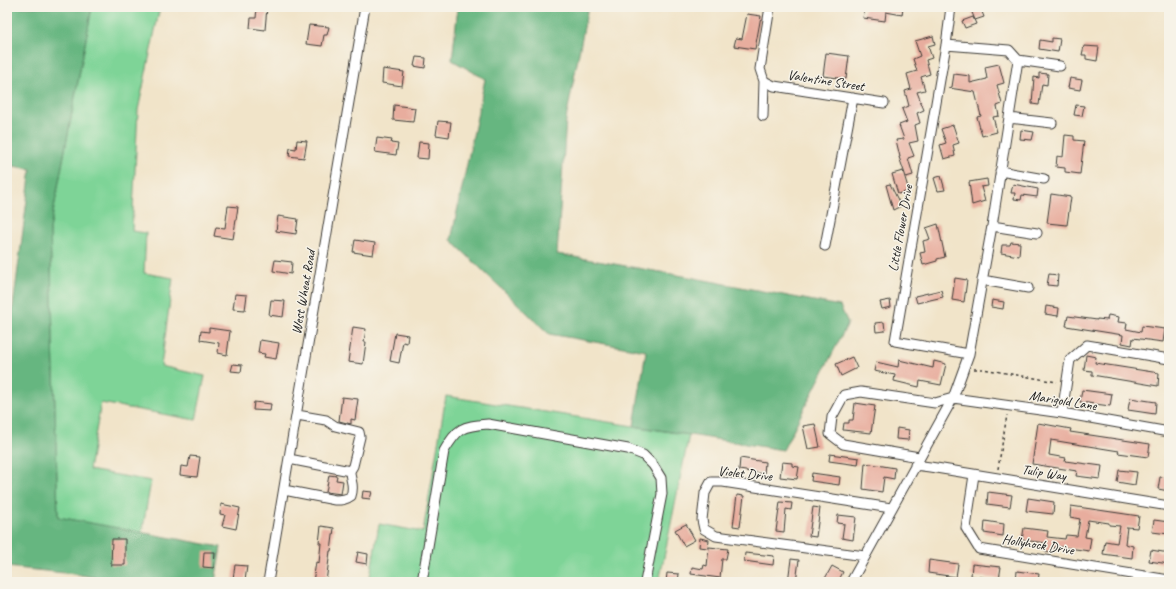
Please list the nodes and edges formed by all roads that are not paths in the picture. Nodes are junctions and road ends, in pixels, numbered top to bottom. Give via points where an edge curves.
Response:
1 (365, 7) edge
2 (770, 7) edge
3 (951, 7) edge
4 (946, 45) junction
5 (1018, 60) junction
6 (1060, 66) dead end
7 (764, 81) junction
8 (853, 98) junction
9 (884, 103) dead end
10 (763, 116) dead end
11 (1009, 118) junction
12 (1052, 123) dead end
13 (1000, 171) junction
14 (1044, 179) dead end
15 (992, 226) junction
16 (1037, 233) dead end
17 (825, 246) dead end
18 (982, 280) junction
19 (1028, 288) dead end
20 (969, 354) junction
21 (1169, 359) edge
22 (953, 398) junction
23 (1062, 413) junction
24 (297, 415) junction
25 (1169, 432) edge
26 (919, 457) junction
27 (289, 459) junction
28 (915, 466) junction
29 (350, 471) junction
30 (974, 475) junction
31 (284, 490) junction
32 (1169, 506) edge
33 (891, 508) junction
34 (865, 556) junction
35 (1169, 580) edge
36 (268, 582) edge
37 (422, 582) edge
38 (645, 582) edge
39 (851, 582) edge

1 - 24 street, West Wheat Road
2 - 7 street via 760,69
3 - 4 street, Little Flower Drive
4 - 5 street via 1009,50
4 - 20 street, Little Flower Drive via 895,341
5 - 6 street
5 - 11 street
7 - 8 street, Valentine Street via 774,86
7 - 10 street
8 - 9 street, Valentine Street
8 - 17 street
11 - 12 street
11 - 13 street
13 - 14 street
13 - 15 street
15 - 16 street
15 - 18 street
18 - 19 street
18 - 20 street
20 - 22 street
21 - 23 street via 1087,345 1070,360
22 - 23 street, Marigold Lane
22 - 26 street
22 - 26 street via 936,403 861,392 844,395 832,417 830,434 838,441 842,444
23 - 25 street, Marigold Lane
24 - 27 street, West Wheat Road
24 - 29 street via 326,420 335,426 359,432 360,437
26 - 28 street
27 - 29 street
27 - 31 street, West Wheat Road
28 - 30 street, Tulip Way
28 - 33 street
29 - 31 street via 353,490 347,499 334,500
30 - 32 street, Tulip Way
30 - 35 street, Hollyhock Drive via 966,528 979,549
31 - 36 street, West Wheat Road
33 - 34 street
33 - 34 street, Violet Drive via 723,482 711,482 705,493 702,520 704,529 716,536
34 - 39 street
37 - 38 street via 444,451 456,433 470,426 488,424 628,449 643,455 653,465 661,478 662,494

